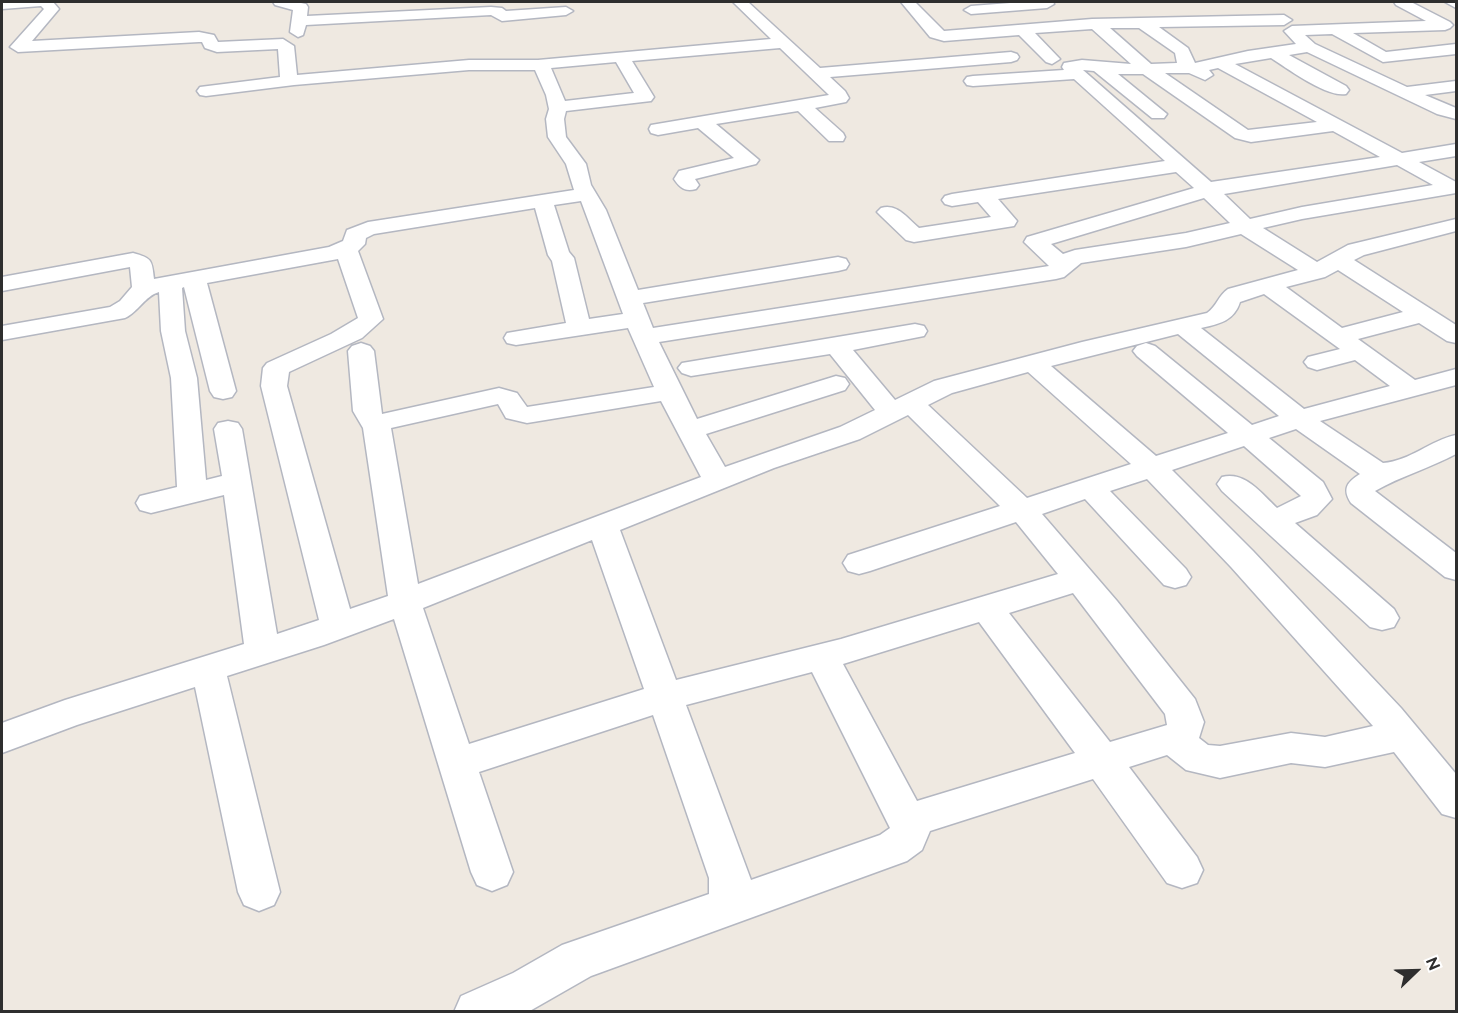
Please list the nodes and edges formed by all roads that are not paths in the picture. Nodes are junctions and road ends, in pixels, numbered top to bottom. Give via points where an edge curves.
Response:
1 (38, 2) edge
2 (46, 2) edge
3 (280, 2) edge
4 (740, 2) edge
5 (908, 2) edge
6 (1401, 2) edge
7 (1452, 2) edge
8 (1260, 3) dead end
9 (1456, 4) edge
10 (2, 5) edge
11 (1052, 6) edge
12 (1118, 6) dead end
13 (515, 8) edge
14 (1200, 8) dead end
15 (1242, 8) dead end
16 (566, 11) dead end
17 (1418, 11) junction
18 (969, 13) dead end
19 (1260, 20) junction
20 (299, 21) junction
21 (1222, 21) junction
22 (1141, 23) junction
23 (1095, 24) junction
24 (1451, 25) edge
25 (1022, 29) junction
26 (1334, 29) junction
27 (1292, 30) junction
28 (987, 32) junction
29 (1070, 37) junction
30 (1163, 38) junction
31 (1194, 38) dead end
32 (784, 44) junction
33 (1273, 44) junction
34 (285, 45) junction
35 (1456, 49) edge
36 (1011, 57) junction
37 (1223, 57) junction
38 (1052, 59) dead end
39 (626, 65) junction
40 (1089, 69) junction
41 (1147, 69) junction
42 (1194, 69) junction
43 (815, 73) junction
44 (607, 75) dead end
45 (551, 76) junction
46 (1030, 77) junction
47 (294, 80) junction
48 (973, 81) dead end
49 (1386, 83) junction
50 (1222, 85) dead end
51 (1456, 86) edge
52 (1349, 90) junction
53 (206, 91) dead end
54 (1405, 92) junction
55 (1312, 93) dead end
56 (802, 105) junction
57 (558, 107) junction
58 (1158, 114) dead end
59 (702, 122) junction
60 (1337, 125) junction
61 (1451, 125) edge
62 (658, 129) dead end
63 (836, 137) dead end
64 (1456, 150) edge
65 (1402, 159) junction
66 (1180, 165) junction
67 (689, 185) dead end
68 (1207, 189) junction
69 (588, 194) junction
70 (983, 195) junction
71 (952, 200) dead end
72 (543, 202) junction
73 (888, 212) dead end
74 (1113, 218) junction
75 (1456, 225) edge
76 (1246, 227) junction
77 (1150, 246) junction
78 (346, 249) junction
79 (838, 264) dead end
80 (1063, 266) junction
81 (1327, 266) junction
82 (182, 281) junction
83 (2, 284) edge
84 (1269, 286) junction
85 (144, 289) junction
86 (1423, 314) junction
87 (638, 318) junction
88 (1182, 325) junction
89 (579, 328) junction
90 (915, 331) dead end
91 (2, 333) edge
92 (1456, 336) edge
93 (516, 338) dead end
94 (1349, 345) junction
95 (836, 346) junction
96 (361, 351) dead end
97 (1146, 351) dead end
98 (1317, 362) dead end
99 (1033, 363) junction
100 (691, 368) dead end
101 (1456, 377) edge
102 (836, 384) dead end
103 (1411, 389) junction
104 (223, 391) dead end
105 (671, 392) junction
106 (902, 409) junction
107 (1301, 418) junction
108 (376, 423) junction
109 (228, 429) dead end
110 (690, 430) junction
111 (1249, 436) junction
112 (1456, 443) edge
113 (1153, 468) junction
114 (1387, 472) junction
115 (718, 481) junction
116 (237, 482) junction
117 (1232, 484) dead end
118 (1091, 488) junction
119 (192, 492) junction
120 (151, 503) dead end
121 (1023, 511) junction
122 (1273, 520) junction
123 (602, 524) junction
124 (1453, 562) edge
125 (859, 563) dead end
126 (1175, 577) dead end
127 (1080, 579) junction
128 (405, 602) junction
129 (987, 609) junction
130 (1382, 618) dead end
131 (338, 627) junction
132 (262, 650) junction
133 (822, 657) junction
134 (208, 668) junction
135 (664, 697) junction
136 (1402, 735) junction
137 (2, 738) edge
138 (1173, 738) junction
139 (1100, 761) junction
140 (457, 764) junction
141 (1456, 802) edge
142 (907, 821) junction
143 (1182, 870) dead end
144 (492, 872) dead end
145 (259, 892) dead end
146 (723, 909) junction
147 (477, 1011) edge

1 - 10 street
2 - 34 street via 51,12 18,47 199,37 208,38 217,47
3 - 20 street via 301,7
4 - 32 street
5 - 28 street via 936,34
6 - 17 street
7 - 9 street
8 - 27 street
11 - 18 street
11 - 29 street
12 - 22 street
13 - 16 street
13 - 20 street via 500,15 491,11
14 - 21 street
15 - 19 street
17 - 24 street
17 - 27 street
19 - 21 street
19 - 27 street
20 - 34 street via 297,44
21 - 22 street
22 - 23 street
22 - 30 street
23 - 29 street
23 - 41 street
24 - 26 street
25 - 28 street
25 - 29 street
25 - 38 street
26 - 27 street
26 - 35 street via 1383,57
27 - 33 street
27 - 49 street
28 - 36 street
29 - 40 street
30 - 31 street
30 - 42 street via 1182,51 1184,63
32 - 39 street
32 - 43 street
33 - 37 street
33 - 52 street via 1315,78
34 - 47 street via 288,77
36 - 43 street
36 - 46 street
37 - 42 street
37 - 60 street
39 - 44 street
39 - 45 street via 560,62
39 - 57 street via 645,97
40 - 41 street
40 - 46 street
40 - 58 street
40 - 66 street
41 - 42 street
41 - 60 street via 1246,135
42 - 50 street
43 - 56 street via 840,97
45 - 47 street via 498,64
45 - 57 street
46 - 48 street
47 - 53 street
49 - 52 street
49 - 54 street
51 - 54 street
52 - 55 street
54 - 61 street
56 - 59 street
56 - 63 street
57 - 69 street via 557,137 576,164 581,186
59 - 62 street
59 - 67 street via 749,160 686,175 684,179
60 - 65 street
64 - 65 street
65 - 68 street
65 - 76 street via 1453,188 1322,209
66 - 68 street
66 - 70 street
68 - 74 street
68 - 76 street
69 - 72 street
69 - 87 street via 609,238
70 - 71 street
70 - 73 street via 1006,221 914,235
72 - 78 street via 368,228 355,235 354,244
72 - 89 street via 563,258
74 - 77 street
74 - 80 street via 1035,242
75 - 81 street via 1374,245
76 - 77 street
76 - 81 street
77 - 80 street via 1075,257
78 - 82 street
78 - 131 street via 371,319 353,333 276,368 274,386
79 - 87 street
80 - 87 street via 1056,272 946,291
81 - 84 street
81 - 86 street
82 - 85 street
82 - 104 street
82 - 119 street via 173,331 184,378
83 - 85 street via 133,260 141,263
84 - 88 street via 1236,294 1229,299 1223,314 1215,318
84 - 94 street
85 - 91 street via 131,306 116,313
86 - 92 street
86 - 94 street via 1347,334
87 - 89 street
87 - 105 street
88 - 99 street
88 - 107 street
89 - 93 street
90 - 95 street
94 - 98 street
94 - 103 street
95 - 100 street
95 - 106 street
96 - 108 street via 367,411
97 - 111 street
99 - 106 street via 943,387
99 - 113 street
101 - 103 street
102 - 110 street
103 - 107 street
105 - 108 street via 527,415 516,412 508,399 499,396
105 - 110 street
106 - 115 street via 850,433
106 - 121 street
107 - 111 street
107 - 114 street via 1370,469
108 - 128 street
109 - 116 street
110 - 115 street
111 - 113 street
111 - 122 street via 1313,489 1317,499 1306,508
112 - 114 street
113 - 118 street
113 - 136 street via 1242,559
114 - 124 street via 1360,487 1361,496
115 - 123 street
116 - 119 street
116 - 132 street
117 - 122 street
118 - 121 street
118 - 126 street
119 - 120 street
121 - 125 street
121 - 127 street
122 - 130 street
123 - 128 street
123 - 135 street
127 - 129 street
127 - 138 street via 1182,710 1186,722 1183,734
128 - 131 street
128 - 140 street
129 - 133 street
129 - 139 street via 1042,677
131 - 132 street
132 - 134 street
133 - 135 street
133 - 142 street
134 - 137 street
134 - 145 street
135 - 140 street
135 - 146 street via 730,878 729,899
136 - 138 street via 1324,752 1285,749 1220,762 1199,759
136 - 141 street
138 - 139 street
139 - 142 street
139 - 143 street
140 - 144 street
142 - 146 street via 908,838 893,848
146 - 147 street via 578,960

